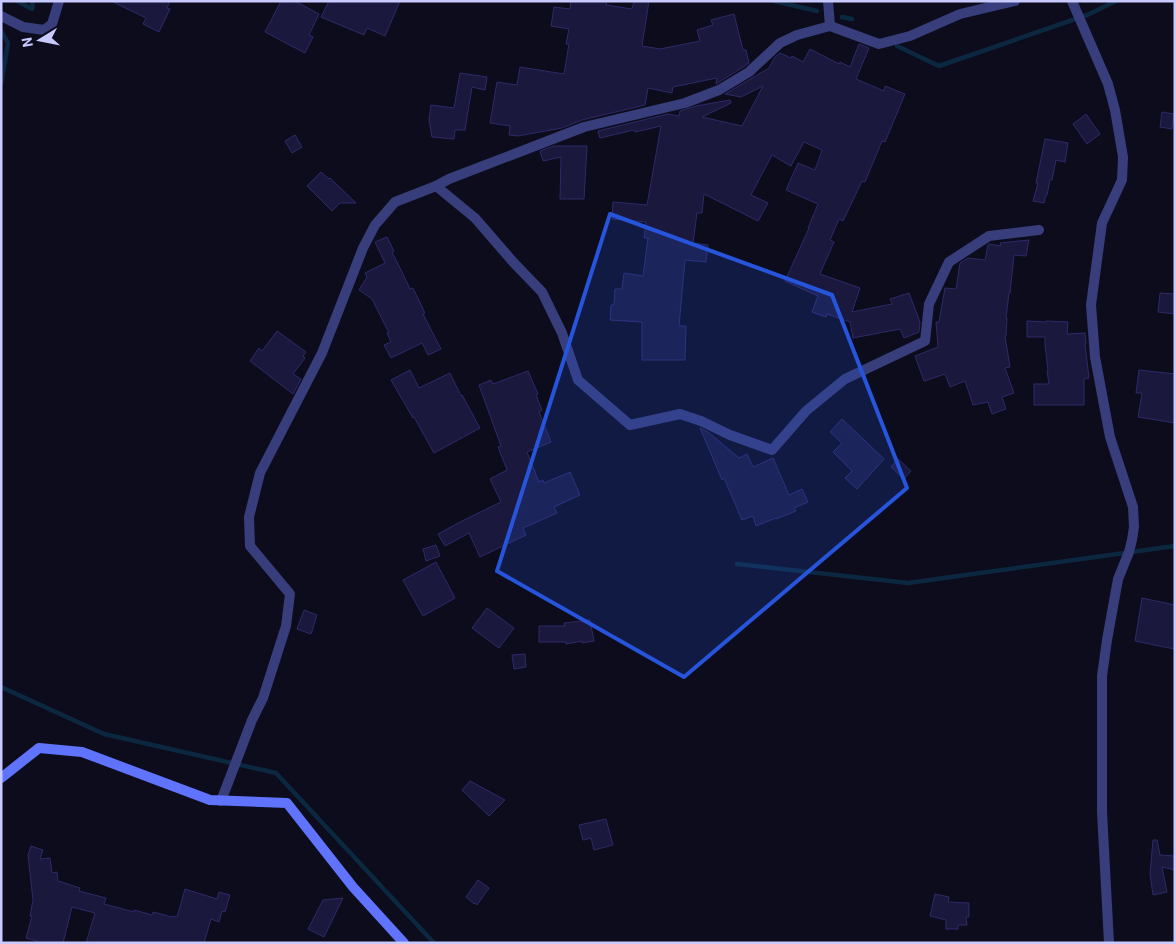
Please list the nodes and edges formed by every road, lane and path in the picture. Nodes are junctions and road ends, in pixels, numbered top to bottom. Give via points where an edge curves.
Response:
1 (59, 1) edge
2 (828, 1) edge
3 (1014, 1) edge
4 (1072, 1) edge
5 (1, 16) edge
6 (830, 26) junction
7 (436, 186) junction
8 (1039, 230) dead end
9 (1, 778) edge
10 (221, 801) junction
11 (404, 943) edge
12 (1110, 943) edge

1 - 5 street via 52,24 44,30 23,27
2 - 6 street
3 - 6 street via 960,14 910,36 879,44
4 - 12 street via 1108,84 1123,157 1122,180 1102,223 1091,304 1095,357 1110,437 1134,506 1134,527 1129,552 1118,579 1102,676 1102,812
6 - 7 street via 780,43 750,72 719,90 685,102 584,127
7 - 8 street via 475,218 542,292 562,333 578,380 630,425 680,414 772,450 806,411 845,379 925,341 929,304 949,262 989,236
7 - 10 street via 395,202 375,224 322,352 260,473 249,517 250,546 290,594 286,626 263,698
9 - 10 street via 39,748 82,752 210,800
10 - 11 street via 287,803 353,887

